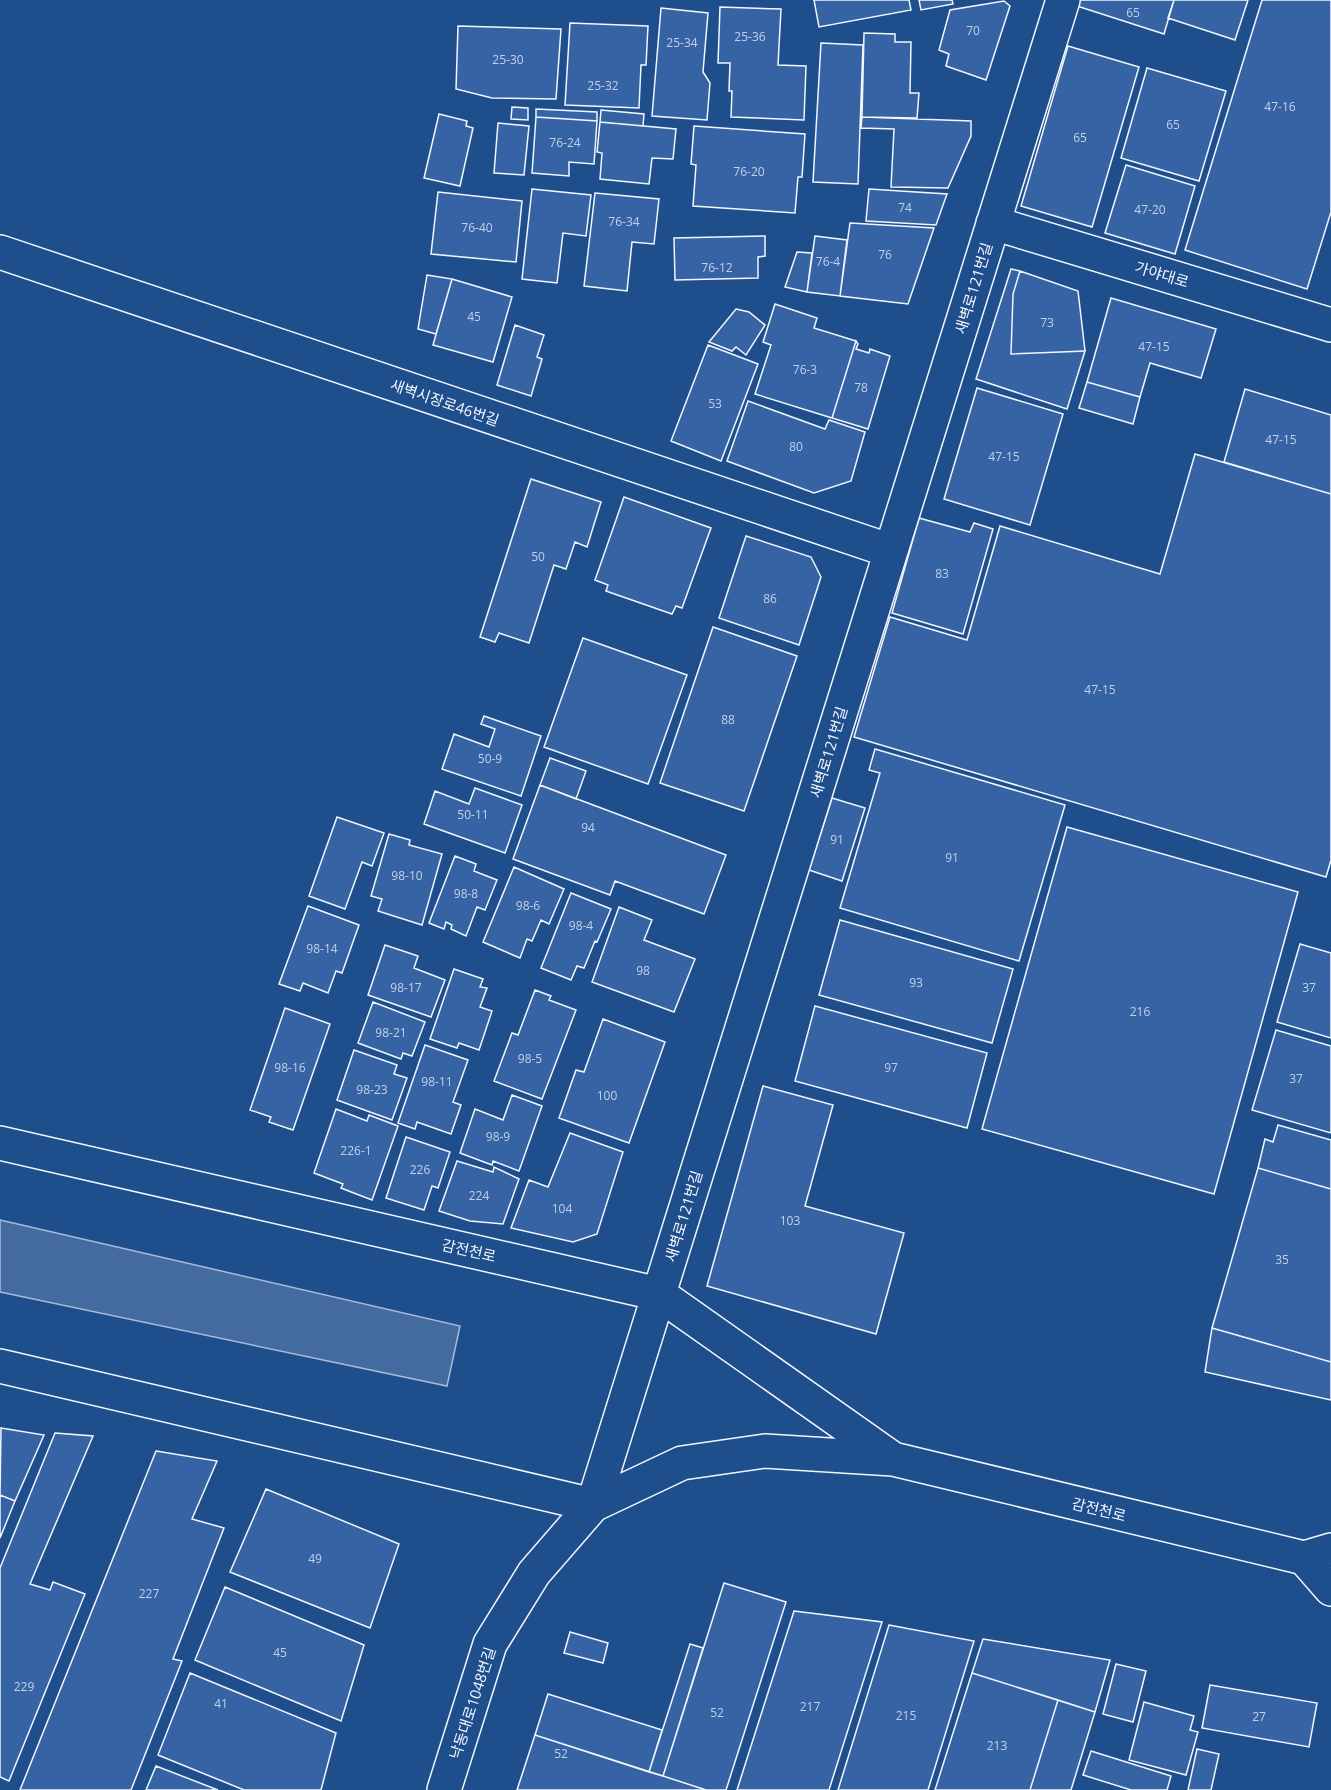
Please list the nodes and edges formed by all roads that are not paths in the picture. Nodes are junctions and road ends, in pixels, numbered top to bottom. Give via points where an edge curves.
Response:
1 (1063, 0) edge
2 (993, 224) junction
3 (0, 252) edge
4 (1331, 325) edge
5 (891, 551) junction
6 (0, 1143) edge
7 (659, 1294) junction
8 (0, 1366) edge
9 (893, 1460) junction
10 (593, 1505) junction
11 (1318, 1554) edge
12 (1331, 1589) edge
13 (444, 1790) edge

1 - 2 street, 새벽로121번길
2 - 4 street, 가야대로
2 - 5 street, 새벽로121번길
3 - 5 street, 새벽시장로46번길
5 - 7 street, 새벽로121번길
6 - 7 street, 감전천로
7 - 9 street, 감전천로
7 - 10 street, 새벽로121번길
8 - 10 street
9 - 10 street, 감전천로 via 765,1452 682,1463
9 - 11 street, 감전천로
10 - 13 street, 낙동대로1048번길 via 534,1573 490,1644
11 - 12 street

